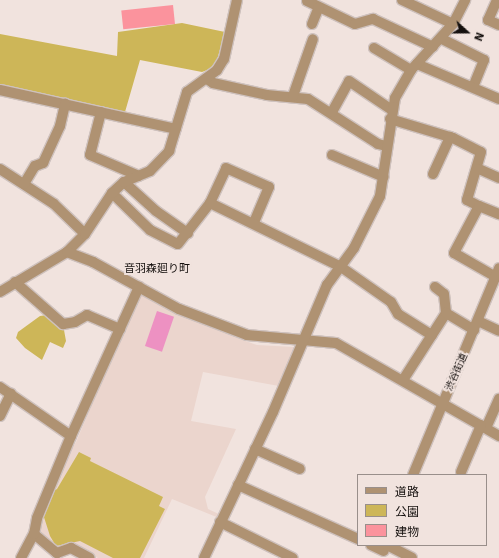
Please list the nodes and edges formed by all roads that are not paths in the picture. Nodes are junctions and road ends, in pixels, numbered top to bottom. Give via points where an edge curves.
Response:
1 (237, 0) edge
2 (402, 0) edge
3 (464, 0) edge
4 (497, 0) edge
5 (307, 1) dead end
6 (319, 7) junction
7 (312, 24) dead end
8 (453, 24) junction
9 (499, 25) edge
10 (313, 39) dead end
11 (442, 39) junction
12 (433, 47) junction
13 (374, 48) dead end
14 (414, 67) junction
15 (208, 79) junction
16 (473, 87) junction
17 (1, 91) edge
18 (293, 96) junction
19 (499, 99) edge
20 (65, 104) junction
21 (101, 112) junction
22 (332, 112) junction
23 (391, 115) junction
24 (176, 129) junction
25 (450, 137) junction
26 (387, 146) junction
27 (332, 156) dead end
28 (0, 169) edge
29 (479, 169) junction
30 (433, 174) dead end
31 (139, 176) junction
32 (384, 177) junction
33 (499, 178) edge
34 (124, 182) junction
35 (24, 184) junction
36 (112, 193) junction
37 (210, 203) junction
38 (479, 206) junction
39 (499, 214) edge
40 (254, 222) junction
41 (188, 233) junction
42 (85, 234) junction
43 (67, 252) junction
44 (341, 267) junction
45 (497, 273) edge
46 (15, 282) junction
47 (139, 287) junction
48 (435, 287) dead end
49 (0, 292) edge
50 (446, 313) junction
51 (476, 326) junction
52 (120, 329) junction
53 (499, 331) edge
54 (432, 335) junction
55 (304, 338) junction
56 (403, 380) junction
57 (0, 387) edge
58 (10, 393) junction
59 (499, 399) edge
60 (442, 404) junction
61 (0, 416) edge
62 (484, 427) junction
63 (71, 436) junction
64 (499, 436) edge
65 (255, 449) junction
66 (300, 469) dead end
67 (461, 472) dead end
68 (413, 474) edge
69 (238, 485) junction
70 (220, 522) junction
71 (34, 534) junction
72 (357, 540) edge
73 (374, 546) edge
74 (385, 550) edge
75 (26, 556) edge
76 (90, 558) edge
77 (205, 558) edge
78 (294, 558) edge
79 (412, 558) edge

1 - 15 street via 224,59
2 - 8 street
3 - 8 street
4 - 9 street via 488,20
5 - 6 street
6 - 7 street
6 - 12 street via 355,24 373,19
8 - 11 street
10 - 18 street
11 - 12 street
11 - 16 street via 484,60
12 - 14 street
13 - 14 street
14 - 16 street
14 - 23 street via 395,98
15 - 18 street via 213,83 267,95
15 - 24 street via 196,83 187,92
16 - 19 street
17 - 20 street
18 - 22 street via 317,103
20 - 21 street
20 - 35 street via 60,126 43,162 35,166
21 - 24 street
21 - 31 street via 90,155
22 - 23 street via 349,82
22 - 26 street via 378,144
23 - 25 street
23 - 26 street
24 - 31 street via 165,156 150,171
25 - 29 street via 481,152
25 - 30 street
26 - 32 street
27 - 32 street
28 - 35 street
29 - 33 street
29 - 38 street via 467,200
31 - 34 street
32 - 44 street via 376,206
34 - 36 street
34 - 41 street via 156,211
35 - 42 street via 54,204
36 - 41 street via 150,230 180,244
36 - 42 street
37 - 40 street
37 - 40 street via 226,168 269,187
37 - 41 street
38 - 39 street
38 - 45 street via 454,253
40 - 44 street
42 - 43 street
43 - 46 street
43 - 47 street
44 - 54 street via 391,302 398,314
44 - 55 street via 327,284
45 - 51 street, 渋谷街道
46 - 49 street
46 - 52 street via 63,324 75,322 87,315
47 - 52 street
47 - 55 street via 179,309 247,335 283,340
48 - 50 street via 444,294
50 - 51 street
50 - 54 street
51 - 53 street
51 - 60 street, 渋谷街道
52 - 63 street
54 - 56 street
55 - 56 street via 336,343
55 - 65 street
56 - 60 street
57 - 58 street
58 - 61 street
58 - 63 street
59 - 62 street
60 - 62 street
60 - 68 street, 渋谷街道
62 - 64 street
62 - 67 street
63 - 71 street via 37,518
65 - 66 street
65 - 69 street
69 - 70 street
69 - 72 street
70 - 77 street
70 - 78 street
71 - 75 street
71 - 76 street via 57,553 71,548
73 - 74 street
74 - 79 street

